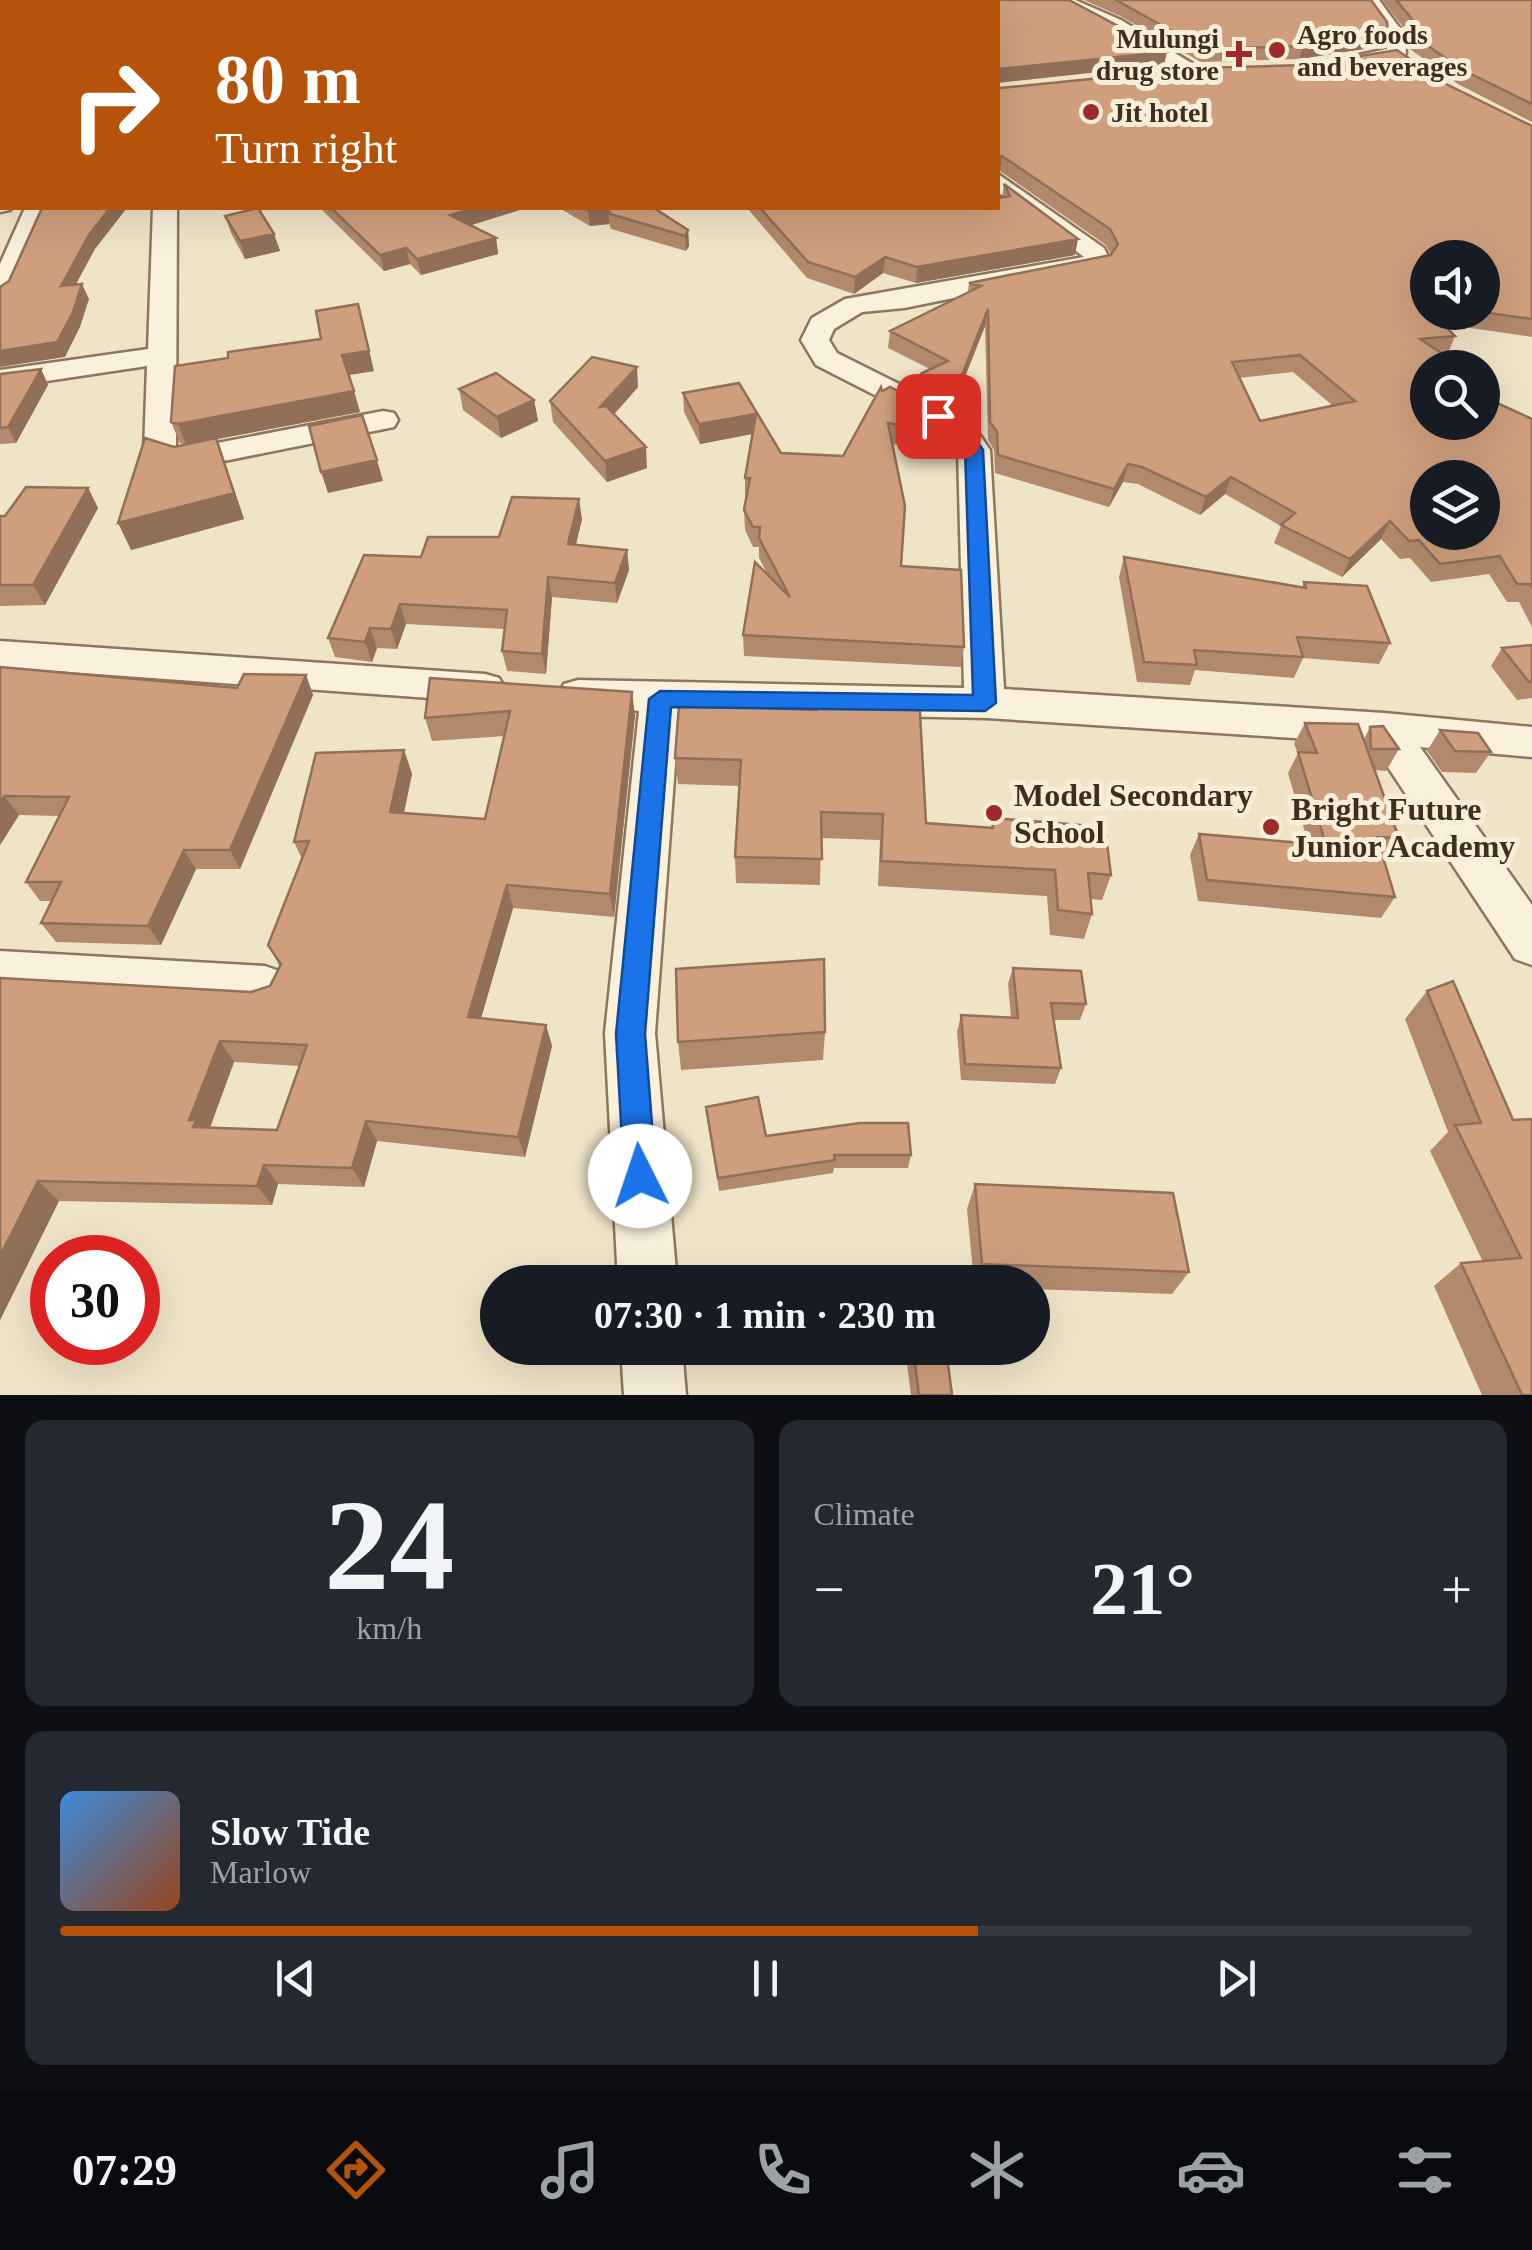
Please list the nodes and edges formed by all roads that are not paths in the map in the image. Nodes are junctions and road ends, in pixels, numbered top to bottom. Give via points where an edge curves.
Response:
1 (1060, 0) edge
2 (1370, 0) edge
3 (1162, 76) edge
4 (1374, 80) edge
5 (1000, 182) edge
6 (37, 210) edge
7 (165, 210) edge
8 (0, 294) edge
9 (159, 356) junction
10 (0, 379) edge
11 (383, 420) dead end
12 (0, 654) edge
13 (660, 699) junction
14 (985, 703) junction
15 (1384, 728) junction
16 (1532, 742) edge
17 (1532, 944) edge
18 (0, 973) edge
19 (265, 988) edge
20 (647, 1265) edge
21 (653, 1365) edge
22 (655, 1395) edge

1 - 3 street via 1204,72
2 - 4 street via 1403,58 1335,70
5 - 14 street via 1095,253 1098,262 856,305 822,324 815,340 826,359 958,426 974,450
6 - 8 street
7 - 9 street
9 - 10 street
9 - 11 street via 160,451 169,457
12 - 13 street
13 - 14 street
13 - 20 street via 630,1034
14 - 15 street
15 - 16 street
15 - 17 street
18 - 19 street
21 - 22 street

